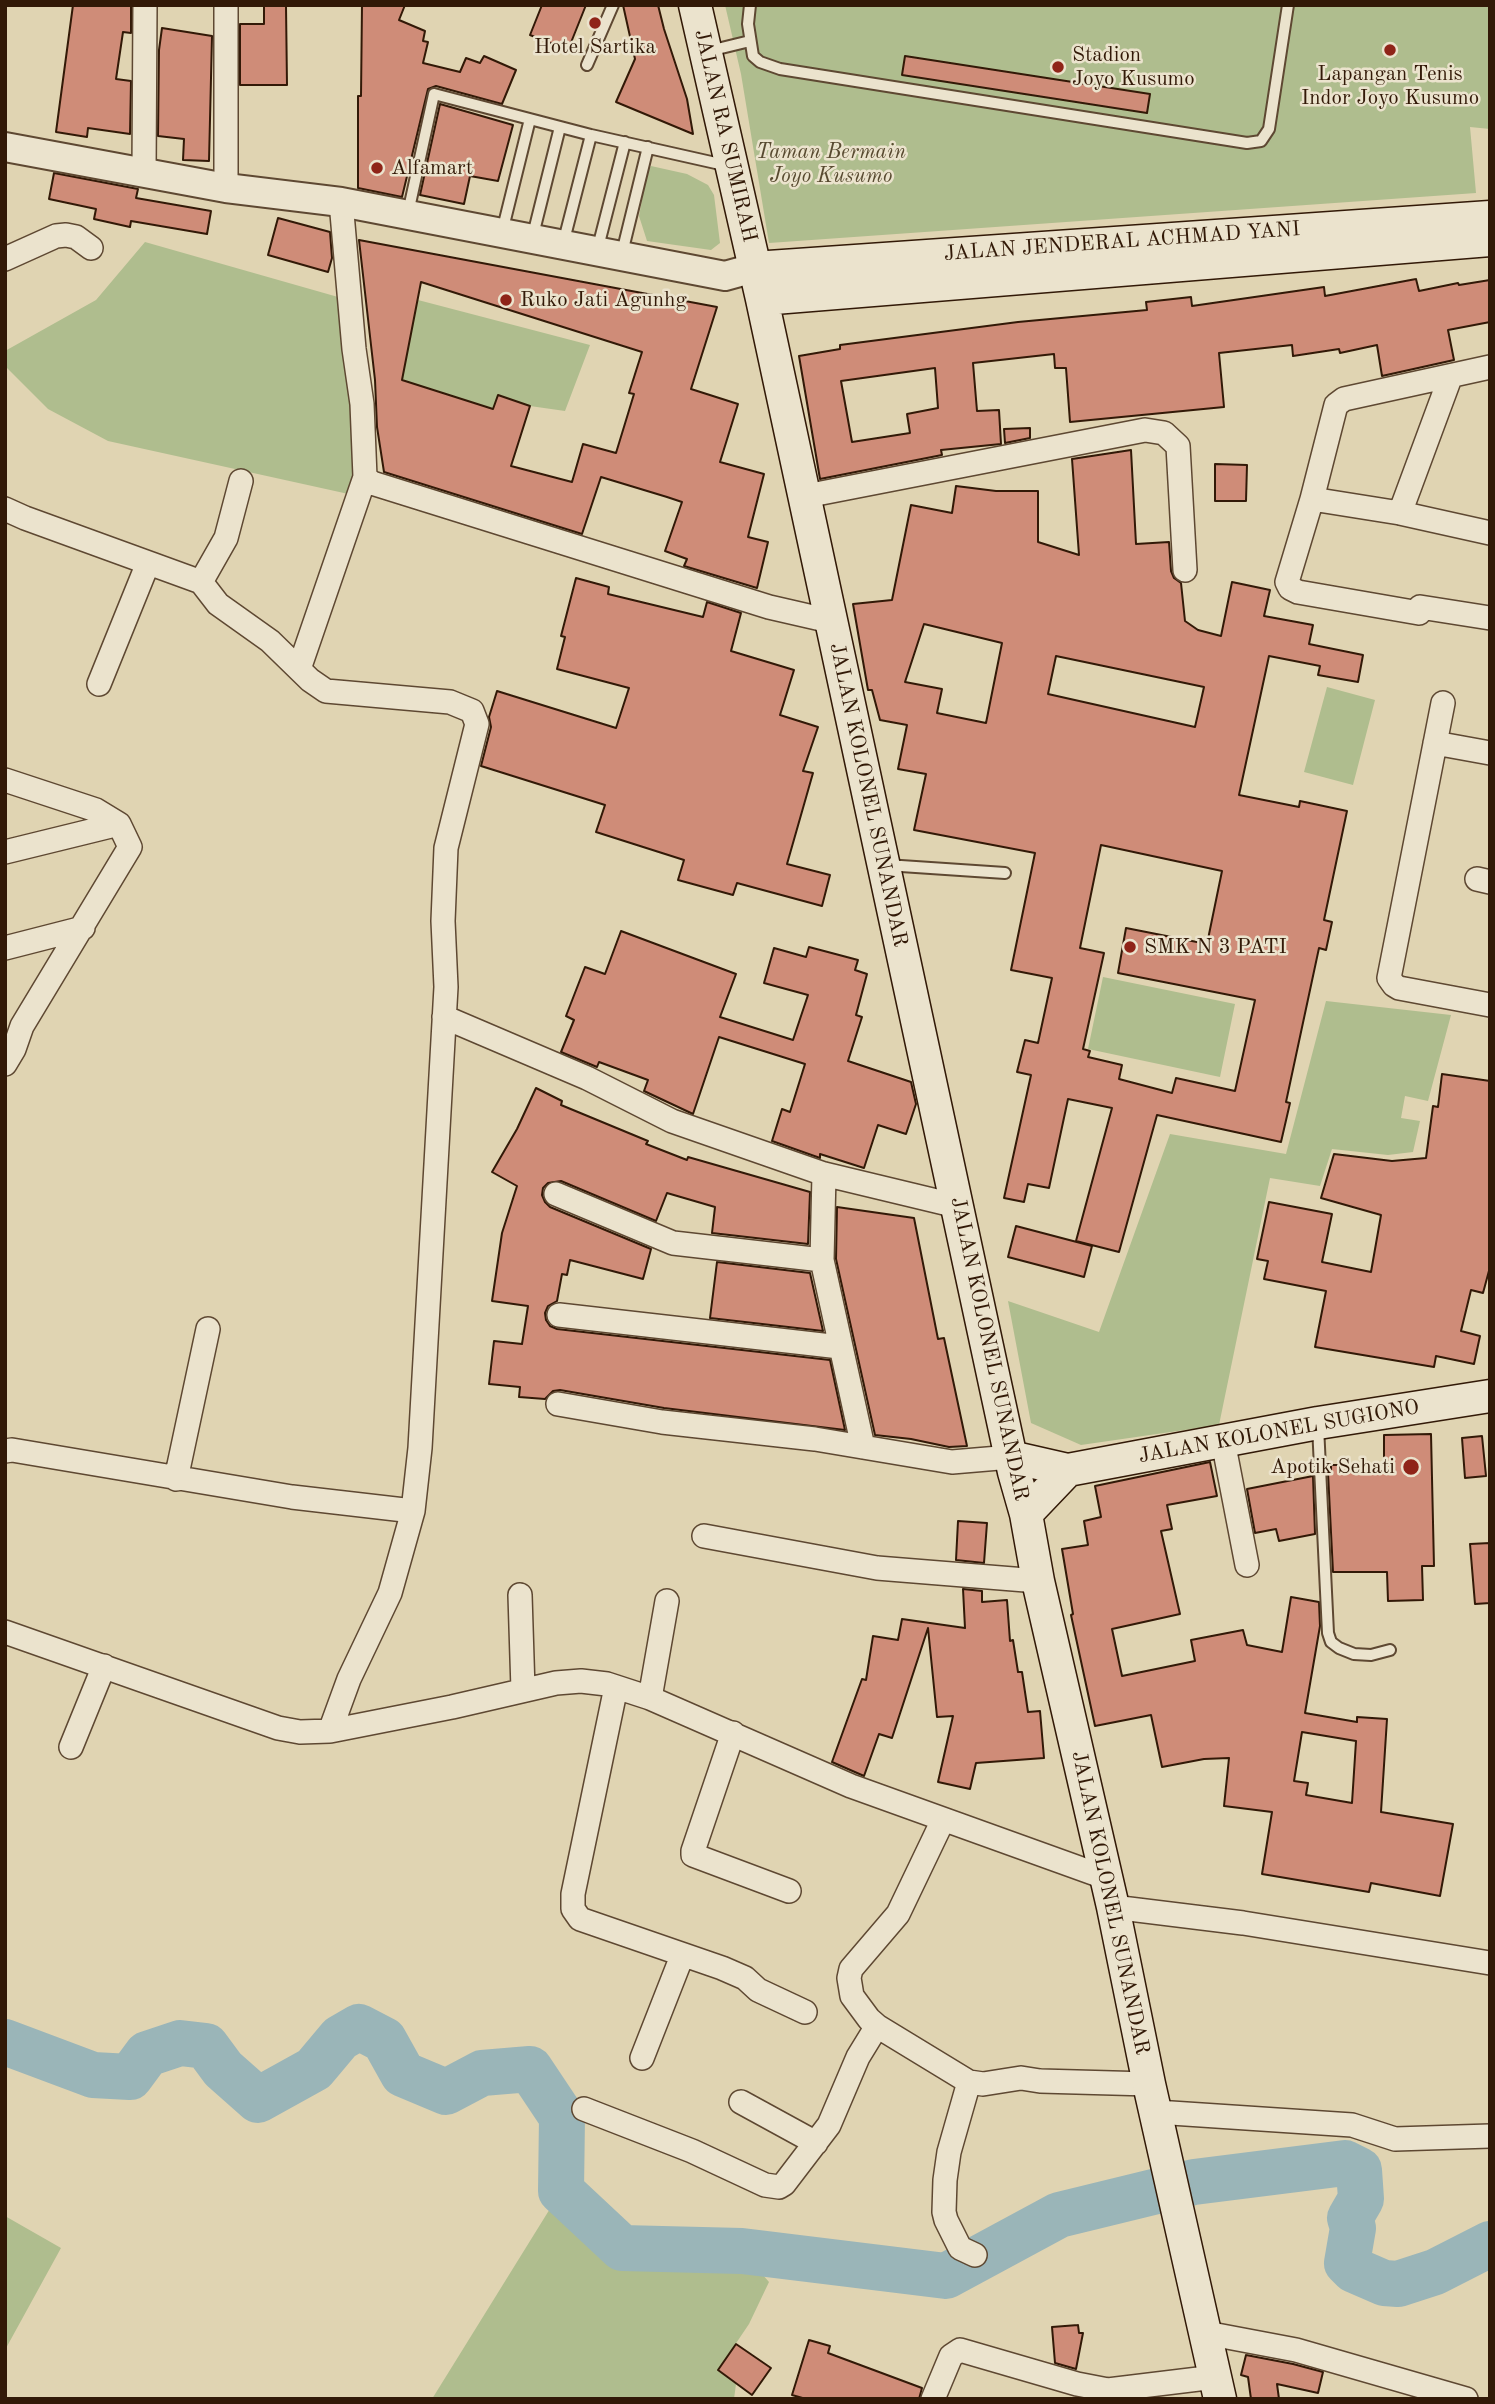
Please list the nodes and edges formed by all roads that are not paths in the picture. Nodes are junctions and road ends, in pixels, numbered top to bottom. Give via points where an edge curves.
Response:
1 (145, 5) edge
2 (226, 5) edge
3 (613, 5) edge
4 (695, 5) edge
5 (750, 5) edge
6 (1288, 5) edge
7 (750, 41) junction
8 (705, 52) junction
9 (587, 65) dead end
10 (530, 119) junction
11 (560, 127) junction
12 (591, 135) junction
13 (625, 142) junction
14 (5, 147) edge
15 (649, 147) junction
16 (732, 167) junction
17 (144, 172) junction
18 (226, 188) junction
19 (341, 202) junction
20 (408, 215) junction
21 (1490, 217) edge
22 (502, 232) junction
23 (532, 240) junction
24 (1490, 240) edge
25 (563, 245) junction
26 (91, 248) dead end
27 (609, 254) junction
28 (5, 259) edge
29 (739, 272) junction
30 (762, 299) junction
31 (1490, 368) edge
32 (1450, 377) junction
33 (365, 477) junction
34 (241, 481) dead end
35 (806, 496) junction
36 (1312, 499) junction
37 (5, 509) edge
38 (1400, 513) junction
39 (1490, 533) edge
40 (148, 563) junction
41 (1185, 570) dead end
42 (201, 582) junction
43 (1490, 618) edge
44 (831, 621) junction
45 (299, 669) junction
46 (99, 684) dead end
47 (1443, 703) dead end
48 (1435, 743) junction
49 (1490, 752) edge
50 (5, 780) edge
51 (119, 824) junction
52 (5, 852) edge
53 (883, 865) junction
54 (1005, 873) dead end
55 (83, 928) junction
56 (5, 948) edge
57 (1490, 1005) edge
58 (444, 1017) junction
59 (14, 1028) edge
60 (5, 1064) edge
61 (824, 1174) junction
62 (556, 1194) dead end
63 (957, 1206) junction
64 (822, 1260) junction
65 (559, 1315) dead end
66 (208, 1329) dead end
67 (840, 1347) junction
68 (1490, 1396) edge
69 (558, 1404) dead end
70 (1318, 1423) junction
71 (1223, 1441) junction
72 (863, 1447) junction
73 (5, 1451) edge
74 (1011, 1457) junction
75 (1069, 1470) junction
76 (176, 1479) junction
77 (413, 1511) junction
78 (1026, 1514) junction
79 (704, 1536) dead end
80 (1247, 1565) dead end
81 (1038, 1581) junction
82 (520, 1595) dead end
83 (667, 1601) dead end
84 (5, 1632) edge
85 (1390, 1650) dead end
86 (104, 1666) junction
87 (615, 1686) junction
88 (523, 1690) junction
89 (650, 1698) junction
90 (330, 1731) junction
91 (733, 1733) junction
92 (71, 1747) dead end
93 (943, 1820) junction
94 (1104, 1877) junction
95 (789, 1891) dead end
96 (1113, 1907) junction
97 (682, 1956) junction
98 (1490, 1963) edge
99 (805, 2012) dead end
100 (877, 2026) junction
101 (642, 2058) dead end
102 (969, 2082) junction
103 (1153, 2098) junction
104 (741, 2102) dead end
105 (584, 2109) dead end
106 (1490, 2136) edge
107 (816, 2143) junction
108 (962, 2245) dead end
109 (1206, 2333) junction
110 (1217, 2388) edge
111 (933, 2399) edge
112 (1466, 2399) edge

1 - 17 street
2 - 18 street
3 - 9 lane
4 - 8 main road, JALAN RA SUMIRAH
5 - 7 lane
6 - 7 lane via 1269,129 1261,141 1247,143 780,69 753,56
7 - 8 lane
8 - 16 main road, JALAN RA SUMIRAH
10 - 11 lane
10 - 20 lane via 435,94
10 - 22 lane
11 - 12 lane
11 - 23 lane
12 - 13 lane
12 - 25 lane
13 - 15 lane
13 - 27 lane
14 - 17 street
15 - 16 lane
15 - 27 lane
16 - 29 main road, JALAN RA SUMIRAH
17 - 18 street
18 - 19 street
19 - 20 street
19 - 33 street
20 - 22 street
21 - 29 main road, JALAN JENDERAL ACHMAD YANI
22 - 23 street
23 - 25 street
24 - 30 main road, JALAN JENDERAL ACHMAD YANI
25 - 27 street
26 - 28 street via 76,237 56,236
27 - 29 street
29 - 30 main road, JALAN RA SUMIRAH
30 - 35 main road, JALAN KOLONEL SUNANDAR
31 - 32 street
32 - 36 street via 1344,399 1336,405
32 - 38 street
33 - 44 street via 372,483 769,607
33 - 45 street
34 - 42 street via 226,538
35 - 41 street via 1144,430 1164,433 1178,446
35 - 44 main road, JALAN KOLONEL SUNANDAR
36 - 38 street
36 - 43 street via 1287,582 1290,588 1419,613 1420,607
37 - 40 street
38 - 39 street
40 - 42 street
40 - 46 street
42 - 45 street via 218,604 270,641
44 - 53 main road, JALAN KOLONEL SUNANDAR
45 - 58 street via 327,691 450,702 472,711 477,724 446,848
47 - 48 street
48 - 49 street
48 - 57 street via 1390,978 1399,988
50 - 51 street via 96,810
51 - 52 street
51 - 55 street via 130,847
53 - 54 lane
53 - 63 main road, JALAN KOLONEL SUNANDAR
55 - 56 street
55 - 59 street
58 - 61 street via 587,1078 672,1121
58 - 77 street
59 - 60 street via 15,1049
61 - 63 street
61 - 64 street
62 - 64 street via 673,1244
63 - 74 main road, JALAN KOLONEL SUNANDAR
64 - 67 street
65 - 67 street
66 - 76 street
67 - 72 street
68 - 70 main road, JALAN KOLONEL SUGIONO
69 - 72 street
70 - 71 main road, JALAN KOLONEL SUGIONO
70 - 85 lane via 1328,1633 1331,1642 1354,1654
71 - 75 main road, JALAN KOLONEL SUGIONO
71 - 80 street
72 - 74 street via 951,1462
73 - 76 street
74 - 75 main road, JALAN KOLONEL SUGIONO
74 - 78 main road, JALAN KOLONEL SUNANDAR
75 - 78 main road
76 - 77 street
77 - 90 street via 390,1593
78 - 81 main road, JALAN KOLONEL SUNANDAR
79 - 81 street via 877,1568
81 - 94 main road, JALAN KOLONEL SUNANDAR
82 - 88 street
83 - 89 street
84 - 86 street
86 - 90 street via 278,1728
86 - 92 street
87 - 88 street via 581,1681
87 - 89 street
87 - 97 street via 573,1909 580,1919
88 - 90 street
89 - 91 street
91 - 93 street
91 - 95 street via 694,1855
93 - 94 street
93 - 100 street via 898,1914 851,1969 852,1996
94 - 96 main road, JALAN KOLONEL SUNANDAR
96 - 98 street
96 - 103 main road, JALAN KOLONEL SUNANDAR
97 - 99 street via 745,1978 758,1990
97 - 101 street
100 - 102 street
100 - 107 street
102 - 103 street via 1021,2078
102 - 108 street via 945,2180 944,2212
103 - 106 street via 1352,2125 1395,2139
103 - 109 main road, JALAN KOLONEL SUNANDAR
104 - 107 street
105 - 107 street via 773,2188 784,2184
109 - 110 main road, JALAN KOLONEL SUNANDAR
109 - 112 street via 1296,2350
110 - 111 street via 1108,2390 960,2350 951,2357

